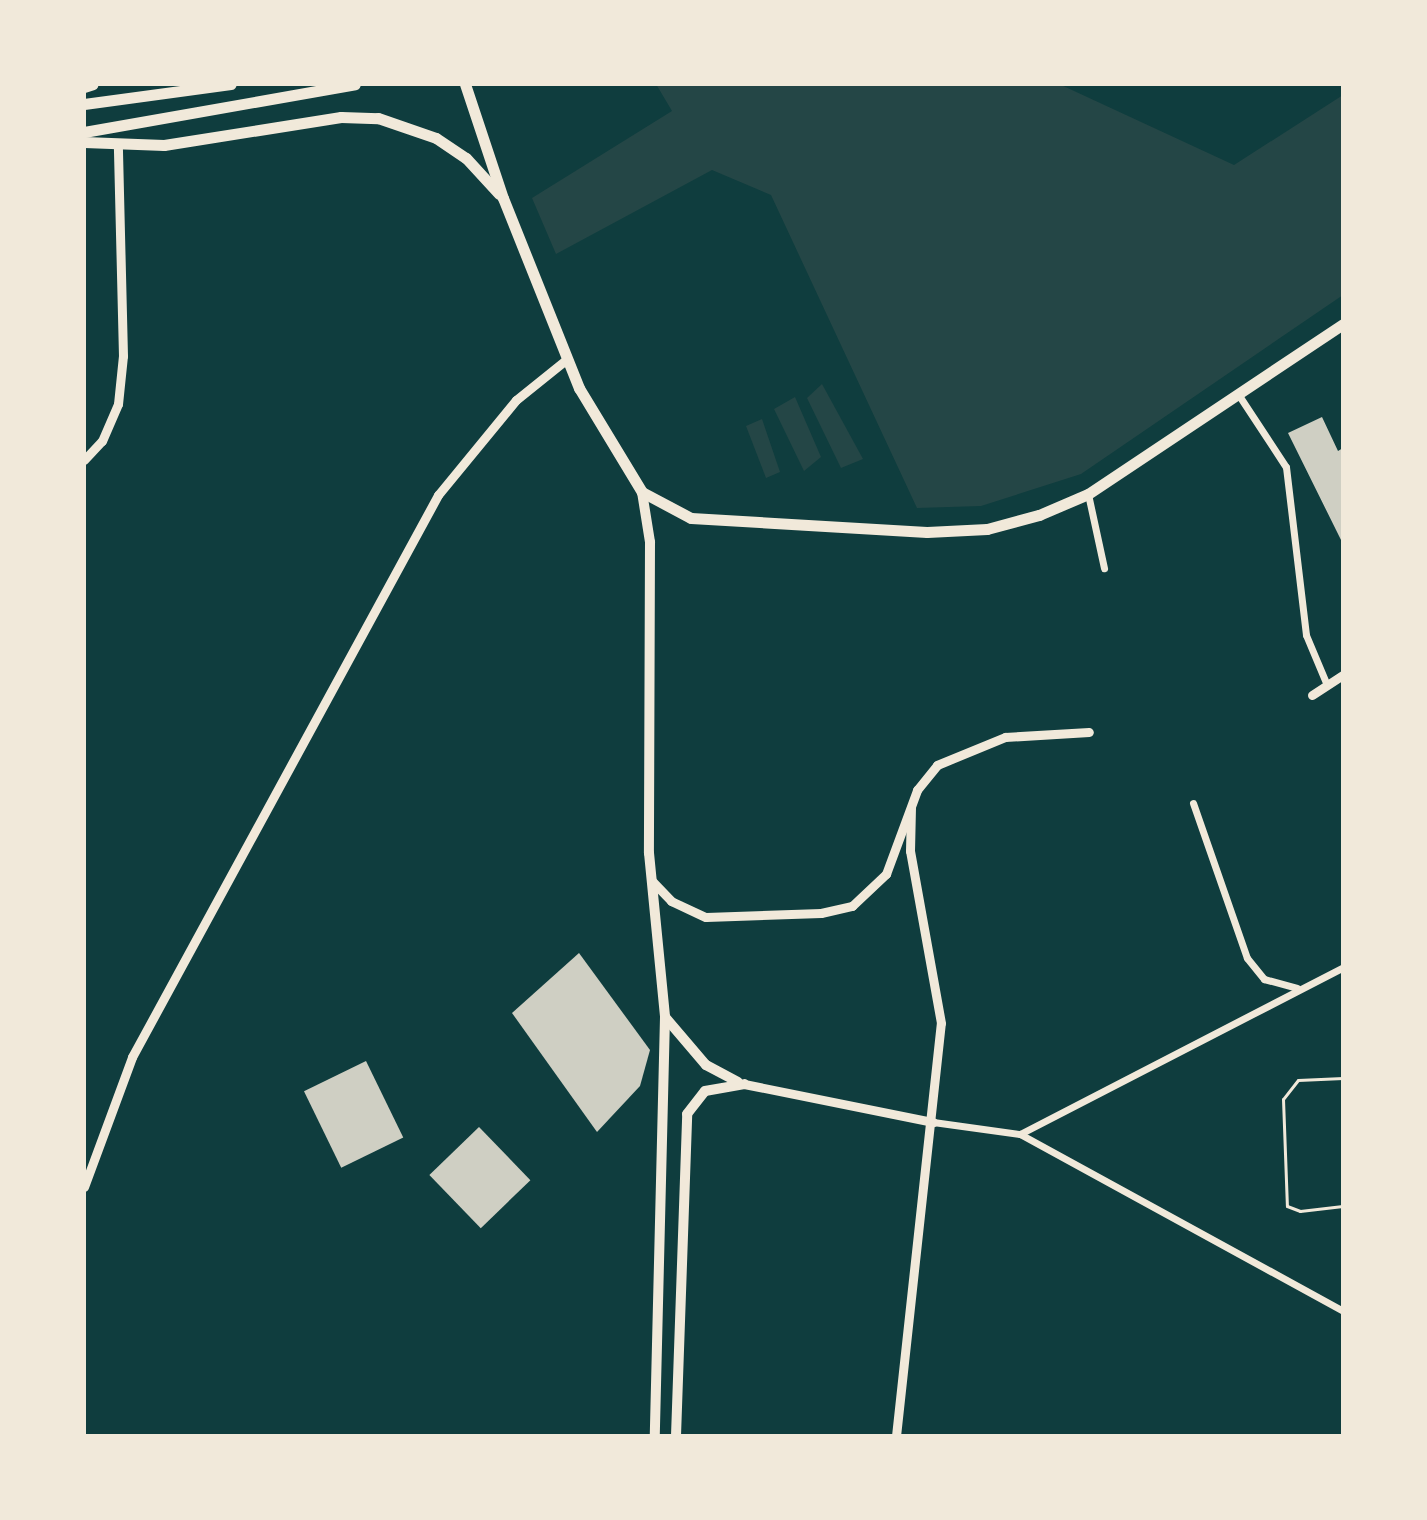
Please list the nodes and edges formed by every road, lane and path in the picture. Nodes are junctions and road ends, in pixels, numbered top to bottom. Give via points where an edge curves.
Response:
1 (93, 84) edge
2 (231, 84) edge
3 (355, 84) edge
4 (465, 84) edge
5 (84, 87) edge
6 (84, 104) edge
7 (84, 132) edge
8 (84, 142) edge
9 (118, 147) junction
10 (503, 198) junction
11 (1343, 324) edge
12 (567, 359) junction
13 (1238, 394) junction
14 (84, 460) edge
15 (642, 492) junction
16 (1088, 494) junction
17 (1104, 568) dead end
18 (1343, 675) edge
19 (1327, 685) junction
20 (1312, 695) dead end
21 (1089, 732) dead end
22 (1193, 803) dead end
23 (911, 808) junction
24 (650, 878) junction
25 (1343, 967) edge
26 (1298, 988) junction
27 (665, 1017) junction
28 (1343, 1078) edge
29 (744, 1084) junction
30 (933, 1122) junction
31 (1020, 1134) junction
32 (84, 1187) edge
33 (1343, 1206) edge
34 (1343, 1311) edge
35 (655, 1436) edge
36 (676, 1436) edge
37 (896, 1436) edge

1 - 5 main road
2 - 6 main road
3 - 7 main road
4 - 10 main road
8 - 9 main road
9 - 10 main road via 201,141 341,117 378,118 436,138 466,158
9 - 14 street via 123,356 118,404 102,441
10 - 12 main road
11 - 13 main road
12 - 15 main road
12 - 32 street via 516,400 438,495 132,1057
13 - 16 main road
13 - 19 street via 1286,467 1306,635
15 - 16 main road via 664,508 719,523 927,532 987,529
15 - 24 main road via 650,542
16 - 17 street
18 - 19 street
19 - 20 street
21 - 23 street via 1022,734 959,753 926,777
22 - 26 street via 1247,958 1264,979
23 - 24 street via 879,885 837,910 706,917 671,901
23 - 30 street via 910,851 941,1023
24 - 27 main road
25 - 26 street
26 - 31 street
27 - 29 main road via 706,1065
27 - 35 main road
28 - 33 lane via 1298,1080 1283,1099 1287,1206 1300,1211
29 - 30 street
29 - 36 main road via 705,1091 687,1114
30 - 31 street
30 - 37 street
31 - 34 street

